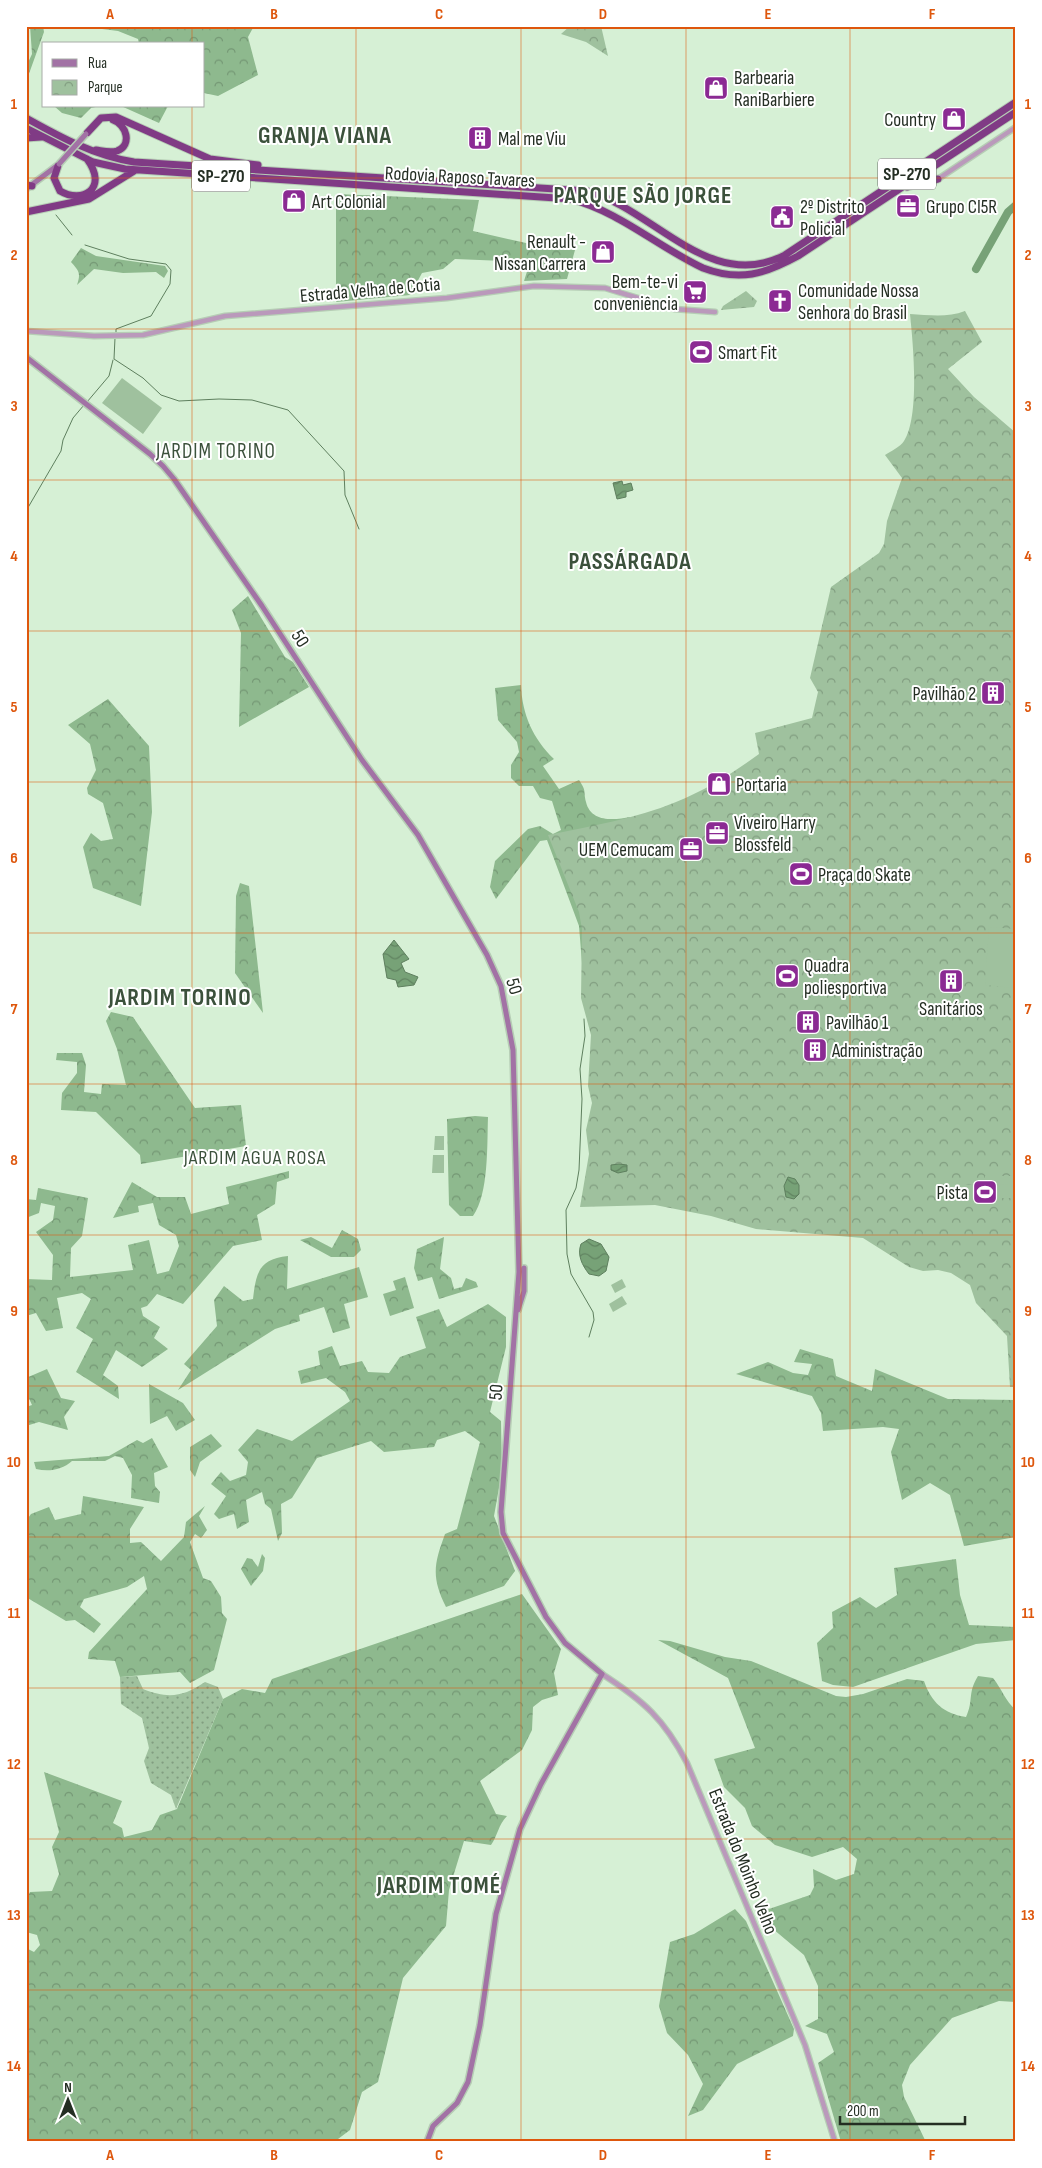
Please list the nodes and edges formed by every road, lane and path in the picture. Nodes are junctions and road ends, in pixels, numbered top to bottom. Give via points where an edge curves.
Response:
1 (1016, 102) edge
2 (1016, 112) edge
3 (26, 118) edge
4 (1016, 127) edge
5 (26, 128) edge
6 (86, 133) junction
7 (43, 137) junction
8 (26, 138) edge
9 (87, 149) junction
10 (87, 159) junction
11 (58, 165) junction
12 (134, 170) junction
13 (285, 170) junction
14 (938, 179) joint
15 (28, 187) edge
16 (899, 189) junction
17 (26, 212) edge
18 (715, 312) dead end
19 (26, 331) edge
20 (26, 357) edge
21 (33, 362) junction
22 (26, 365) edge
23 (524, 1268) dead end
24 (517, 1313) junction
25 (602, 1674) junction
26 (427, 2142) edge
27 (835, 2142) edge

1 - 13 highway, Rodovia Raposo Tavares / SP-270 via 785,255 752,266 714,261 605,197 587,191
2 - 16 highway, Rodovia Raposo Tavares / SP-270
3 - 9 highway, Rodovia Raposo Tavares / SP-270
4 - 14 street
5 - 7 highway, Rodovia Raposo Tavares / SP-270
6 - 9 highway via 100,122 111,119 122,126 126,134 123,146 116,151
6 - 11 main road, bridge
6 - 13 highway via 101,118 116,117 210,159
7 - 8 highway
7 - 10 highway, Rodovia Raposo Tavares / SP-270
9 - 13 highway, Rodovia Raposo Tavares / SP-270 via 134,162
10 - 11 highway via 97,180 94,188 87,192 70,194 60,191 54,178
10 - 12 highway, Rodovia Raposo Tavares / SP-270
11 - 15 main road
12 - 16 highway, Rodovia Raposo Tavares / SP-270 via 571,199 623,221 703,268 741,276 774,269 798,256
12 - 17 highway via 89,199
14 - 16 highway
18 - 19 street, Estrada Velha de Cotia via 674,309 605,288 534,286 448,298 225,316 152,334 111,336
20 - 21 main road, 50
21 - 22 main road
21 - 24 main road, 50 via 163,466 262,606 341,730 418,835 494,969 503,995 513,1050
23 - 24 main road via 523,1296
24 - 25 main road, 50 via 501,1512 503,1533 557,1633
25 - 26 main road via 520,1829 496,1914 483,2010 468,2082 457,2103 433,2126
25 - 27 street, Estrada do Moinho Velho via 638,1698 656,1715 687,1763 805,2045

